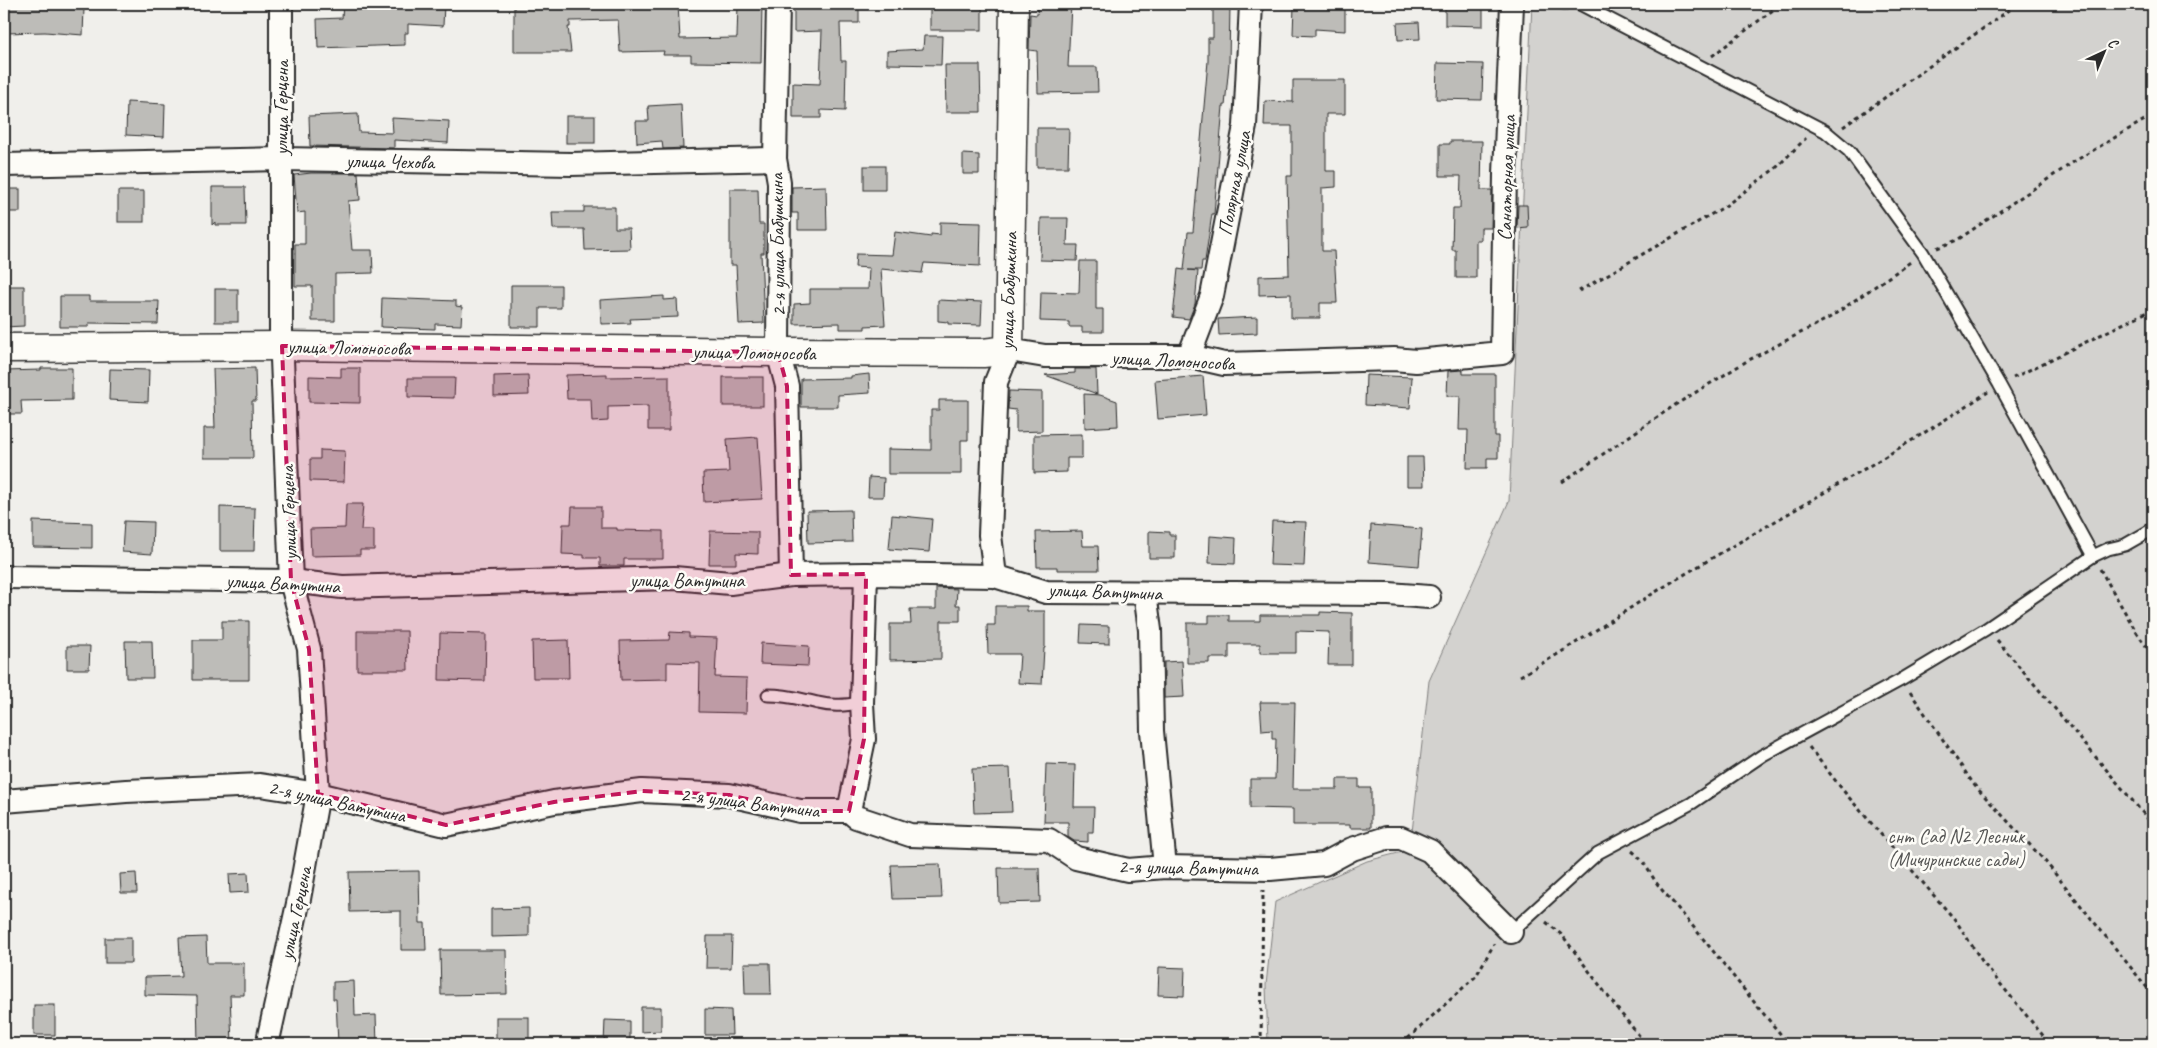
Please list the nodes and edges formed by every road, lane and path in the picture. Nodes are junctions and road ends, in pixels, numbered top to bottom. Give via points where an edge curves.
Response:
1 (282, 4) edge
2 (778, 4) edge
3 (1014, 4) edge
4 (1251, 4) edge
5 (1512, 4) edge
6 (1580, 4) edge
7 (1781, 4) edge
8 (2018, 4) edge
9 (1700, 66) junction
10 (2153, 115) edge
11 (1825, 131) junction
12 (281, 159) junction
13 (775, 159) junction
14 (4, 165) edge
15 (1924, 254) junction
16 (1579, 291) dead end
17 (2153, 309) edge
18 (282, 346) junction
19 (4, 348) edge
20 (1009, 350) junction
21 (778, 352) junction
22 (1502, 353) joint
23 (1189, 356) junction
24 (1999, 384) junction
25 (1562, 482) dead end
26 (2153, 529) edge
27 (2093, 556) junction
28 (866, 574) junction
29 (790, 575) junction
30 (995, 576) junction
31 (4, 577) edge
32 (291, 581) junction
33 (1145, 593) junction
34 (1428, 597) dead end
35 (1986, 629) junction
36 (2153, 656) edge
37 (1520, 676) dead end
38 (1901, 680) junction
39 (768, 695) dead end
40 (862, 704) junction
41 (1800, 734) junction
42 (318, 794) junction
43 (4, 801) edge
44 (849, 811) junction
45 (2153, 825) edge
46 (1620, 842) junction
47 (1165, 867) junction
48 (1263, 869) junction
49 (1530, 914) junction
50 (1495, 916) junction
51 (1511, 932) joint
52 (2153, 995) edge
53 (269, 1044) edge
54 (1261, 1044) edge
55 (1402, 1044) edge
56 (1646, 1044) edge
57 (1789, 1044) edge
58 (2050, 1044) edge

1 - 12 street, улица Герцена
2 - 13 street, 2-я улица Бабушкина
3 - 20 street, улица Бабушкина
4 - 23 street, Полярная улица via 1245,126 1212,296
5 - 22 street, Санаторная улица
6 - 9 lane
7 - 9 path
8 - 11 path via 1841,129
9 - 11 lane
10 - 15 path via 2075,161 1957,240
11 - 15 lane via 1849,151
11 - 16 path via 1807,137 1776,167 1724,207
12 - 13 street, улица Чехова via 571,164
12 - 14 street, улица Чехова
12 - 18 street, улица Герцена
13 - 21 street, 2-я улица Бабушкина via 779,182
15 - 24 lane
15 - 25 path via 1829,318 1747,361 1675,405
17 - 24 path
18 - 19 street, улица Ломоносова
18 - 21 street, улица Ломоносова
18 - 32 street, улица Герцена
20 - 21 street, улица Ломоносова via 983,353
20 - 23 street, улица Ломоносова via 1045,356
20 - 30 street, улица Бабушкина via 996,382 990,535
21 - 29 street, 2-я улица Бабушкина via 788,386
22 - 23 street, улица Ломоносова via 1416,361 1224,364
24 - 27 lane
24 - 37 path via 1923,435 1662,588 1554,658
26 - 27 lane via 2125,545
27 - 35 lane
27 - 36 path
28 - 29 street, улица Ватутина
28 - 30 street, улица Ватутина
28 - 40 street
29 - 32 street, улица Ватутина via 730,583 674,578 342,587
30 - 33 street, улица Ватутина via 1046,592
31 - 32 street, улица Ватутина
32 - 42 street, улица Герцена via 309,650
33 - 34 street, улица Ватутина
33 - 47 street via 1150,630 1152,731
35 - 38 lane
35 - 45 path via 2008,650
38 - 41 lane
38 - 52 path via 1975,786 2044,860
39 - 40 lane via 787,695 839,706
40 - 44 street via 864,739
41 - 46 lane via 1764,754 1692,803
41 - 58 path via 1846,794 1956,922 1984,964
42 - 43 street, 2-я улица Ватутина via 260,785
42 - 44 street, 2-я улица Ватутина via 446,825 554,802 642,791 729,795 800,811
42 - 53 street, улица Герцена
44 - 47 street, 2-я улица Ватутина via 856,817 910,835 1049,840 1076,858 1128,870
46 - 49 lane via 1598,853
46 - 57 path via 1642,860 1660,887
47 - 48 street, 2-я улица Ватутина
48 - 50 street, 2-я улица Ватутина via 1324,864 1352,849 1386,838 1401,838 1430,851
48 - 54 path
49 - 51 lane
49 - 56 path via 1550,924 1562,935
50 - 51 street, 2-я улица Ватутина
50 - 55 path via 1495,942 1476,976

